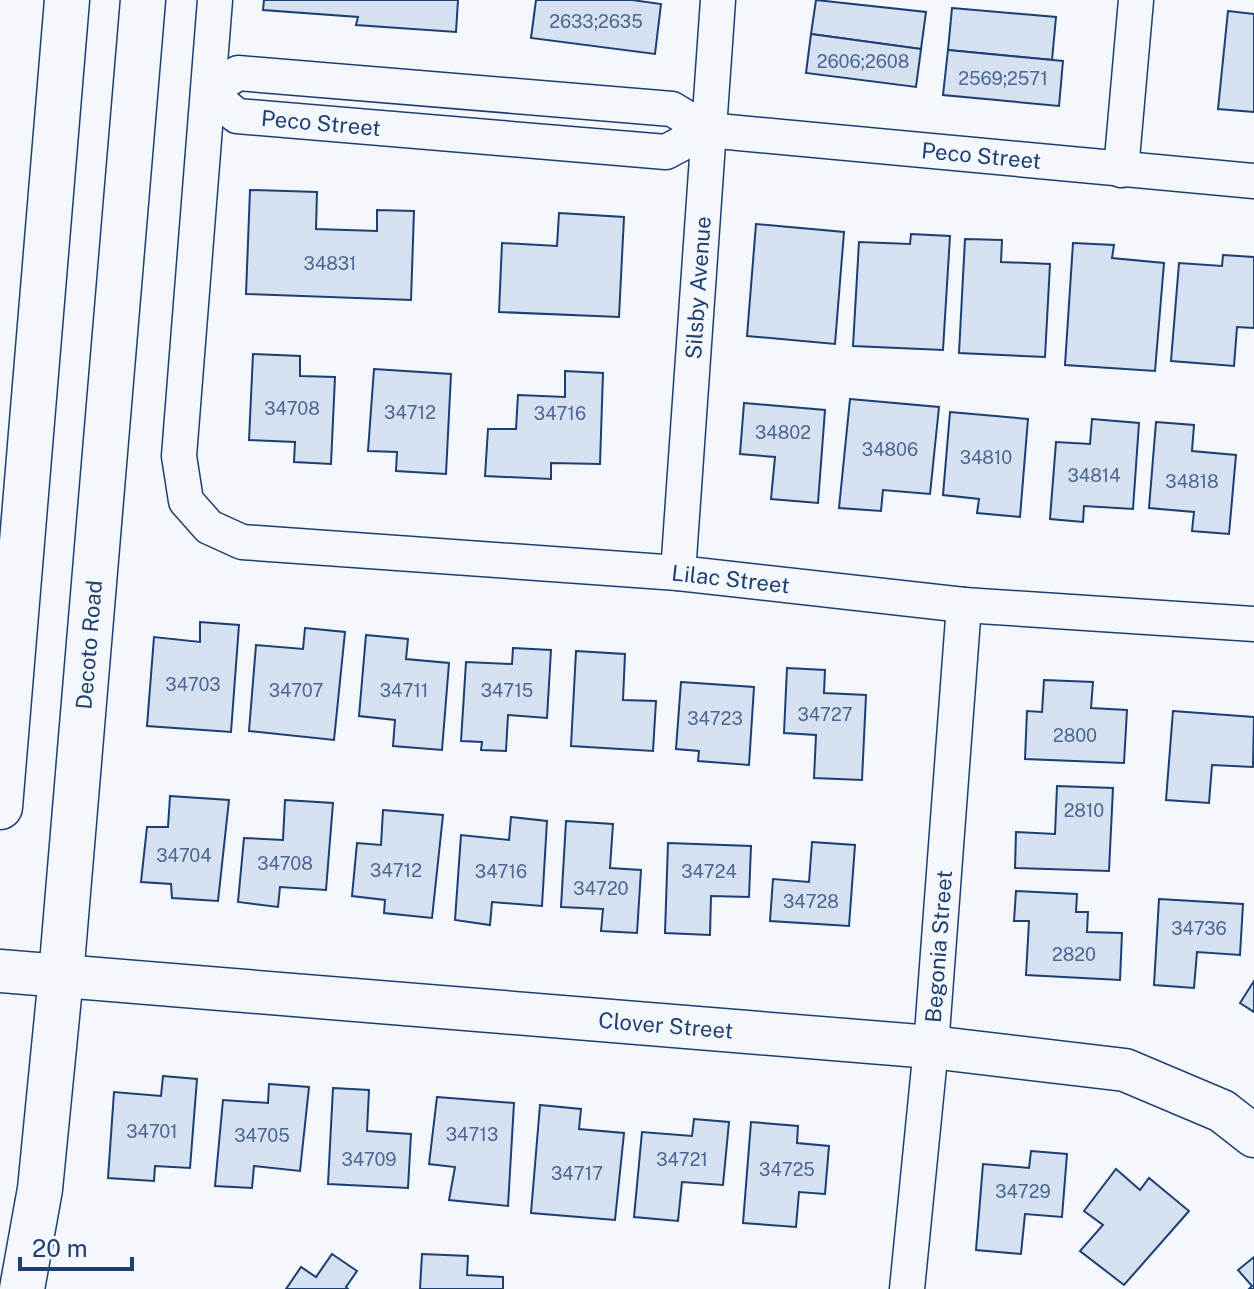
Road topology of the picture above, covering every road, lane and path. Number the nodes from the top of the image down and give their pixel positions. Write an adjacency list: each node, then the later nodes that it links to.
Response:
1 (67, 0): 13 (main road)
2 (143, 0): 15 (main road, Decoto Road)
3 (215, 0): 6 (street)
4 (718, 0): 7 (street, Silsby Avenue)
5 (1136, 0): 8 (street)
6 (208, 92): 7 (street, Peco Street); 10 (street, Lilac Street)
7 (707, 130): 8 (street, Peco Street); 10 (street, Silsby Avenue)
8 (1121, 170): 9 (street, Peco Street)
9 (1254, 181)
10 (678, 573): 11 (street, Lilac Street)
11 (964, 605): 12 (street, Lilac Street); 16 (street, Begonia Street)
12 (1254, 624)
13 (0, 807)
14 (0, 971): 15 (street, Clover Street)
15 (61, 976): 16 (street, Clover Street); 18 (main road, Decoto Road)
16 (931, 1047): 17 (street, Clover Street); 19 (street, Begonia Street)
17 (1254, 1136)
18 (22, 1289)
19 (907, 1289)

